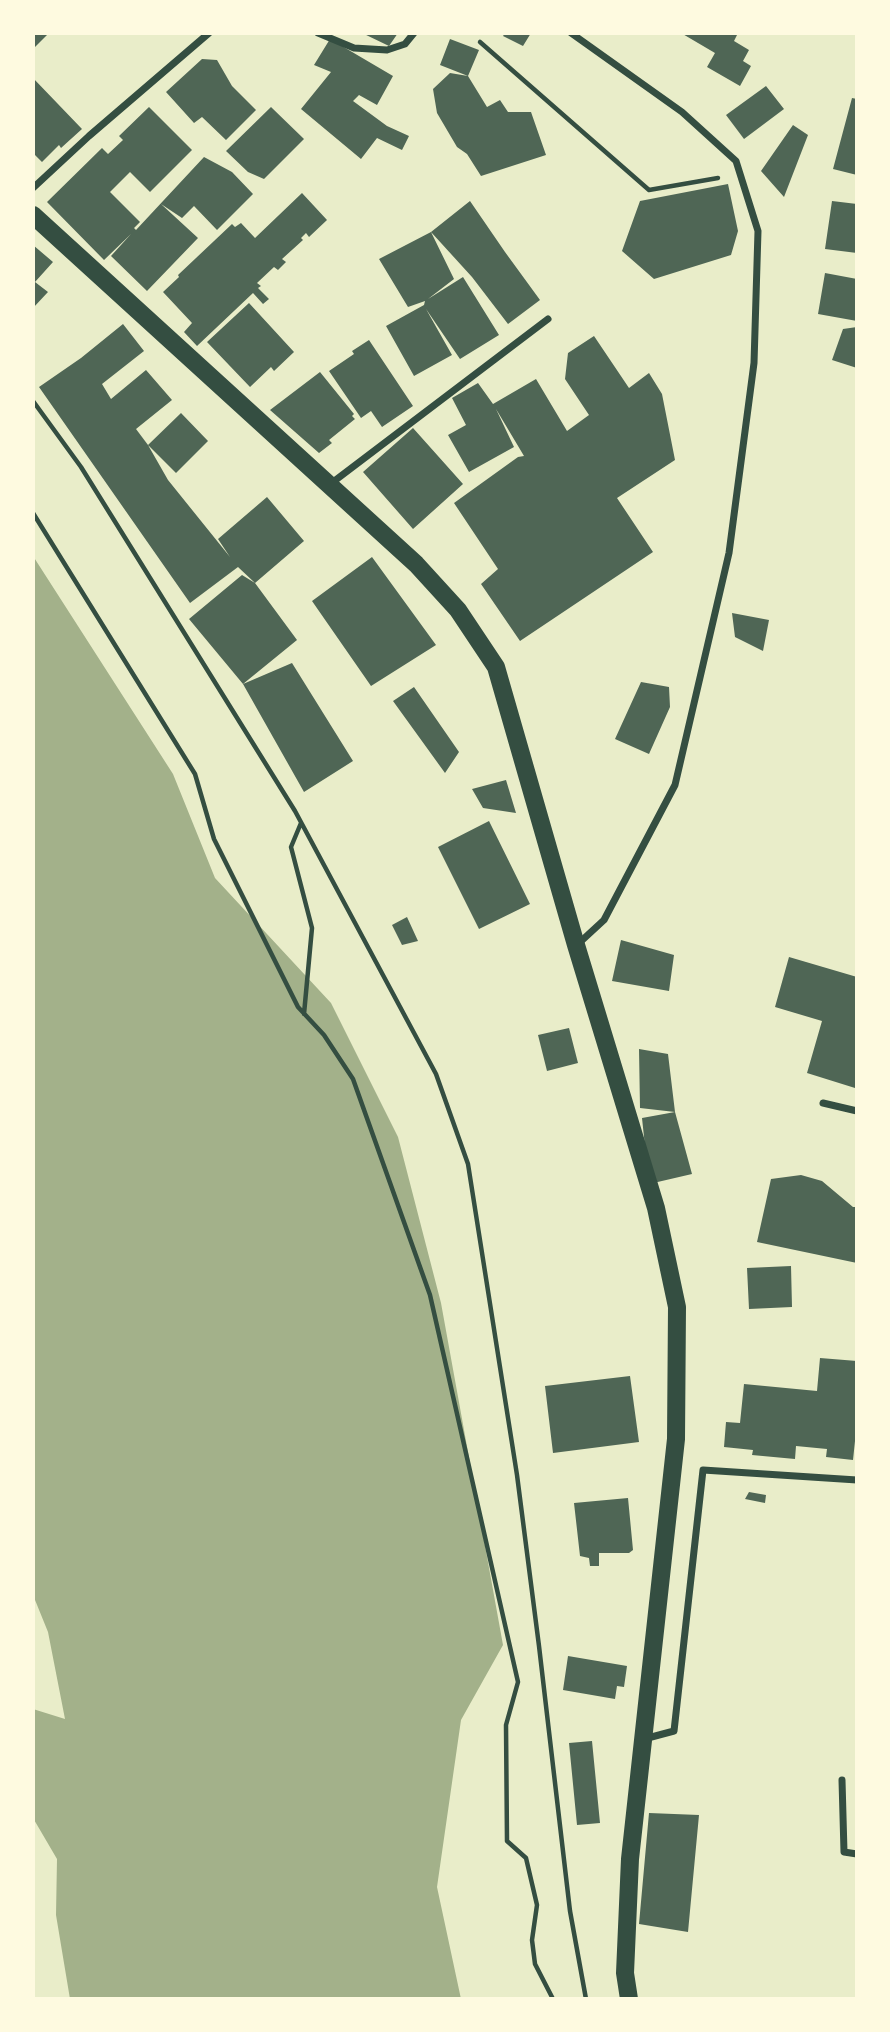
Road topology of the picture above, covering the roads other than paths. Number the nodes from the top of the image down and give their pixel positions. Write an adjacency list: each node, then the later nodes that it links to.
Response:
1 (209, 33): 5 (street)
2 (318, 33): 3 (street)
3 (414, 33)
4 (571, 33): 9 (street)
5 (33, 188)
6 (33, 215): 8 (main road)
7 (548, 319): 8 (street)
8 (329, 485): 9 (main road)
9 (576, 945): 13 (main road)
10 (823, 1103): 11 (street)
11 (857, 1111)
12 (857, 1480): 13 (street)
13 (643, 1739): 16 (main road)
14 (842, 1780): 15 (street)
15 (857, 1854)
16 (629, 1999)

